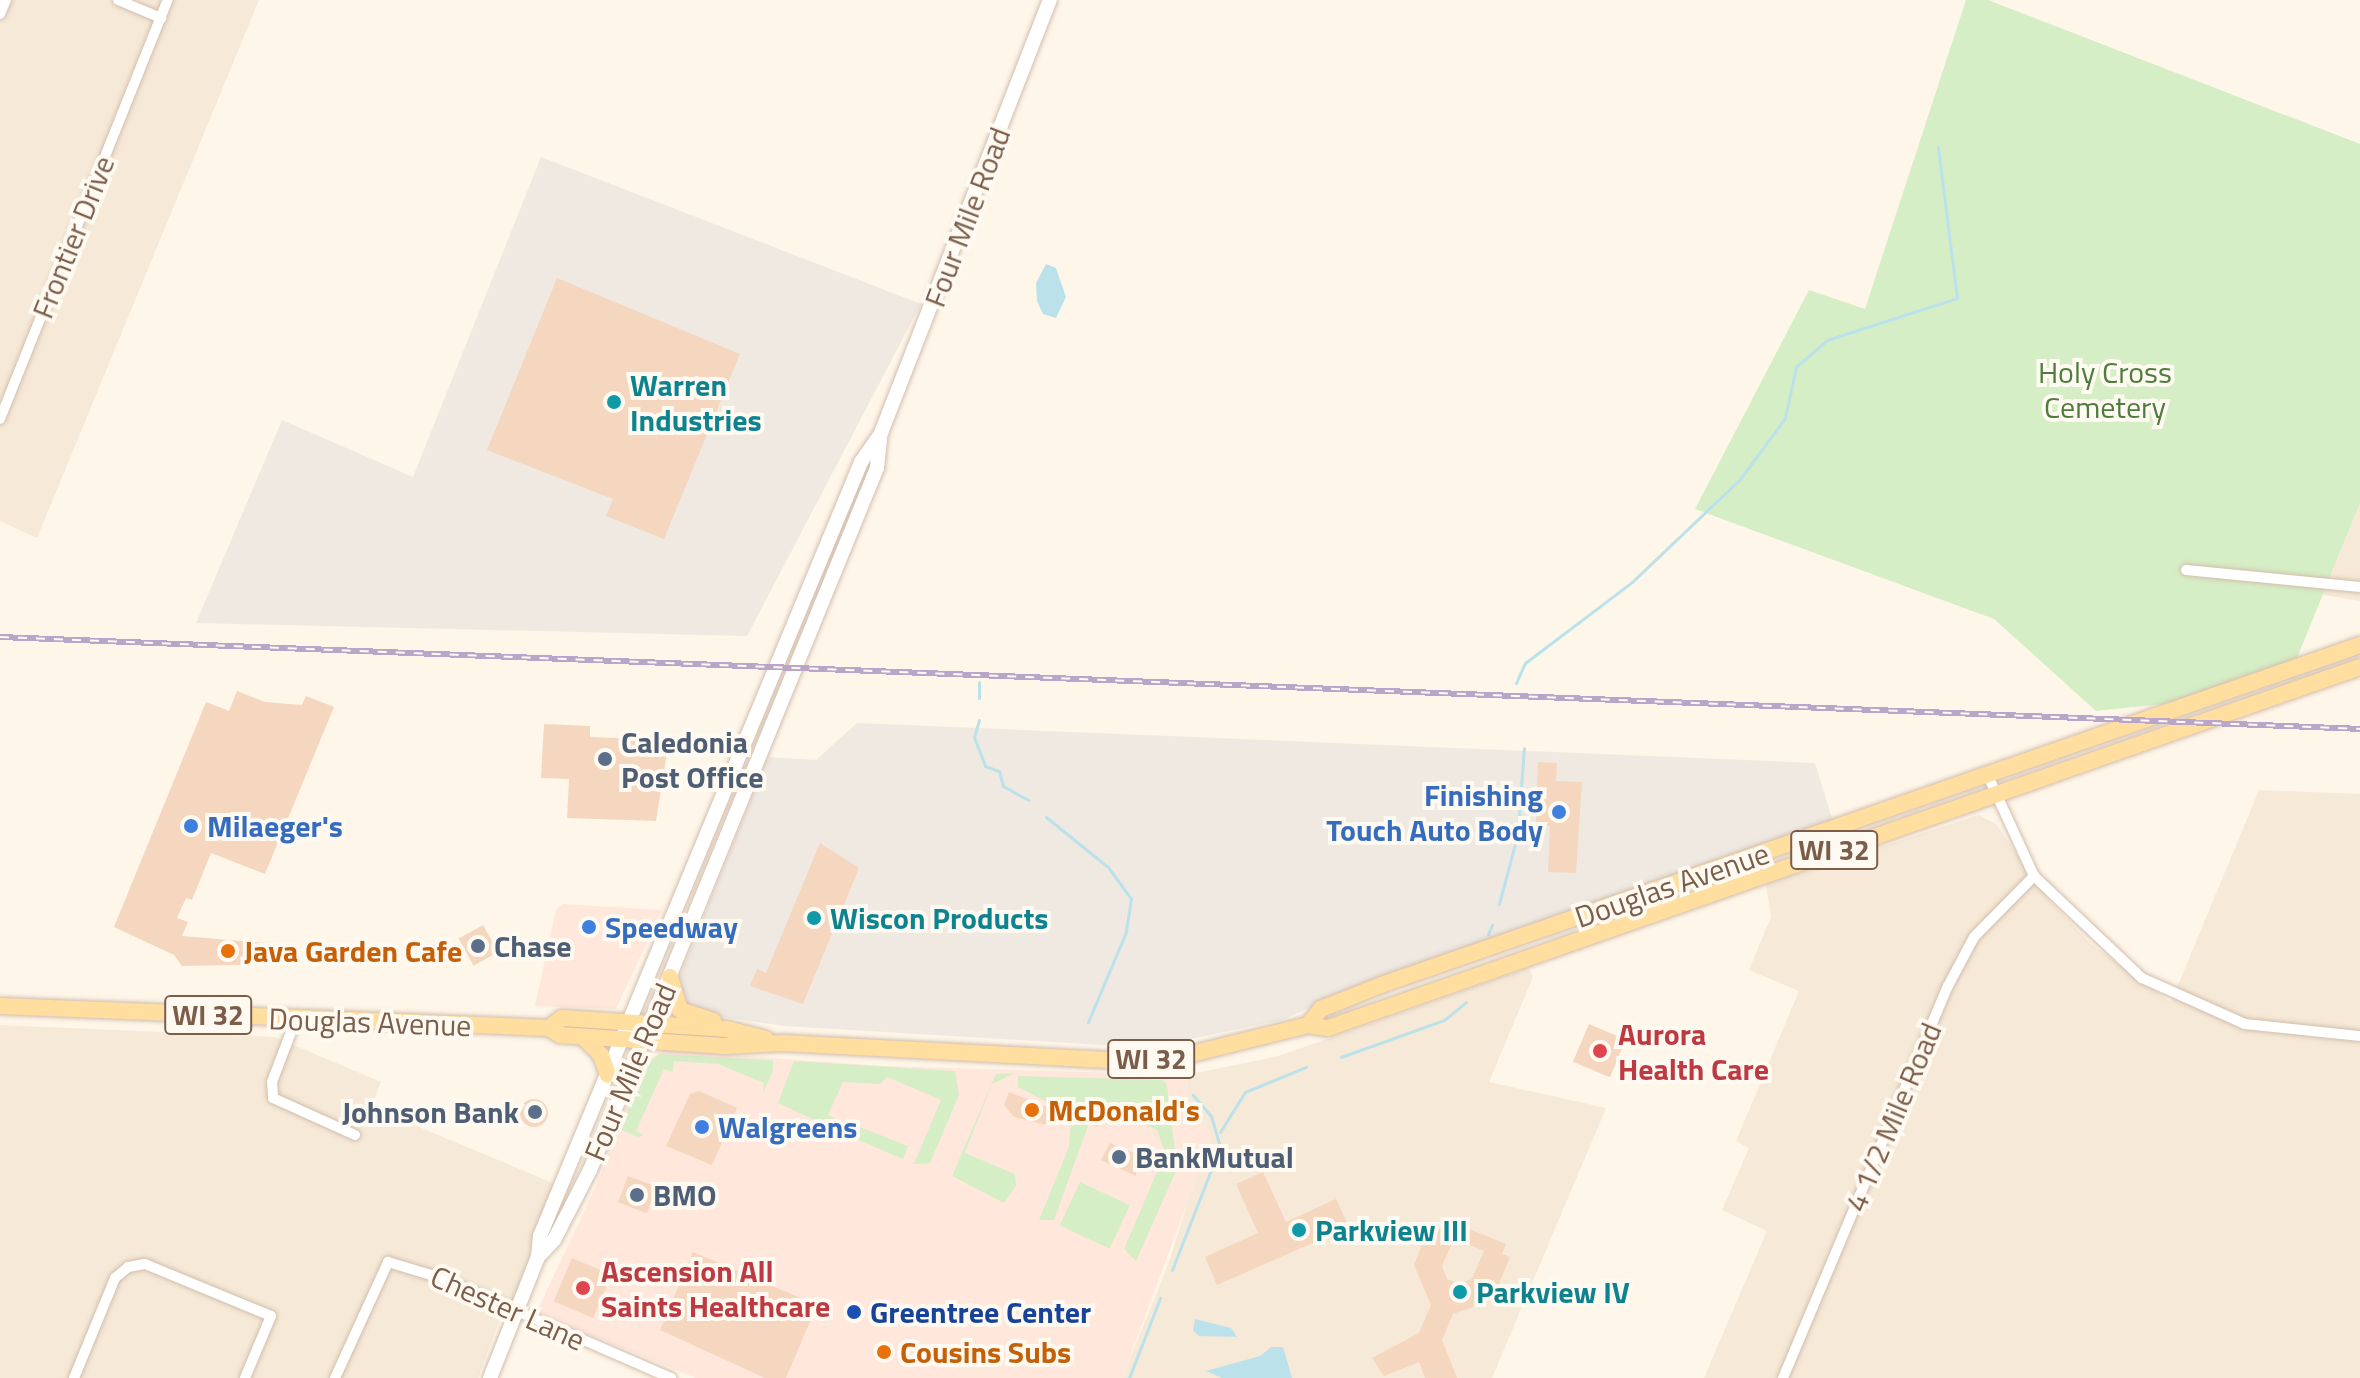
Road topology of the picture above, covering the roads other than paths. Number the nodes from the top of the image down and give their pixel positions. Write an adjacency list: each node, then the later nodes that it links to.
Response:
1 (6, 0): 5 (street)
2 (118, 0): 6 (street)
3 (168, 0): 6 (street)
4 (1050, 0): 8 (street, Four Mile Road)
5 (0, 14)
6 (161, 18): 7 (street, Frontier Drive)
7 (0, 419)
8 (881, 433): 16 (street, Four Mile Road); 19 (street, Four Mile Road)
9 (2186, 570): 10 (street)
10 (2360, 587)
11 (2360, 645): 13 (main road, Douglas Avenue / WI 32)
12 (2360, 667): 14 (main road, Douglas Avenue / WI 32)
13 (1988, 776): 14 (street); 20 (main road, Douglas Avenue / WI 32)
14 (1996, 794): 15 (street); 20 (main road, Douglas Avenue / WI 32)
15 (2034, 876): 24 (street); 37 (street, 4 1/2 Mile Road)
16 (670, 977): 22 (main road); 23 (street, Four Mile Road)
17 (0, 1006): 18 (main road, Douglas Avenue / WI 32)
18 (296, 1019): 21 (main road, Douglas Avenue / WI 32); 29 (street)
19 (630, 1023): 21 (main road, Douglas Avenue / WI 32); 23 (main road, Douglas Avenue / WI 32); 26 (street, Four Mile Road)
20 (1308, 1025): 27 (main road, Douglas Avenue / WI 32)
21 (549, 1028): 25 (main road, Douglas Avenue / WI 32)
22 (719, 1029): 23 (main road, Douglas Avenue / WI 32); 27 (main road, Douglas Avenue / WI 32)
23 (647, 1033): 26 (main road, Douglas Avenue / WI 32); 27 (main road, Douglas Avenue / WI 32); 30 (street, Four Mile Road)
24 (2360, 1036)
25 (583, 1037): 26 (main road, Douglas Avenue / WI 32); 28 (main road)
26 (623, 1040): 28 (street, Four Mile Road)
27 (783, 1043)
28 (608, 1075): 30 (street, Four Mile Road)
29 (355, 1135)
30 (538, 1257): 31 (street, Four Mile Road)
31 (516, 1312): 34 (street, Chester Lane); 35 (street, Four Mile Road); 36 (street, Chester Lane)
32 (74, 1378): 33 (street)
33 (245, 1378)
34 (335, 1378)
35 (490, 1378)
36 (671, 1378)
37 (1783, 1378)

